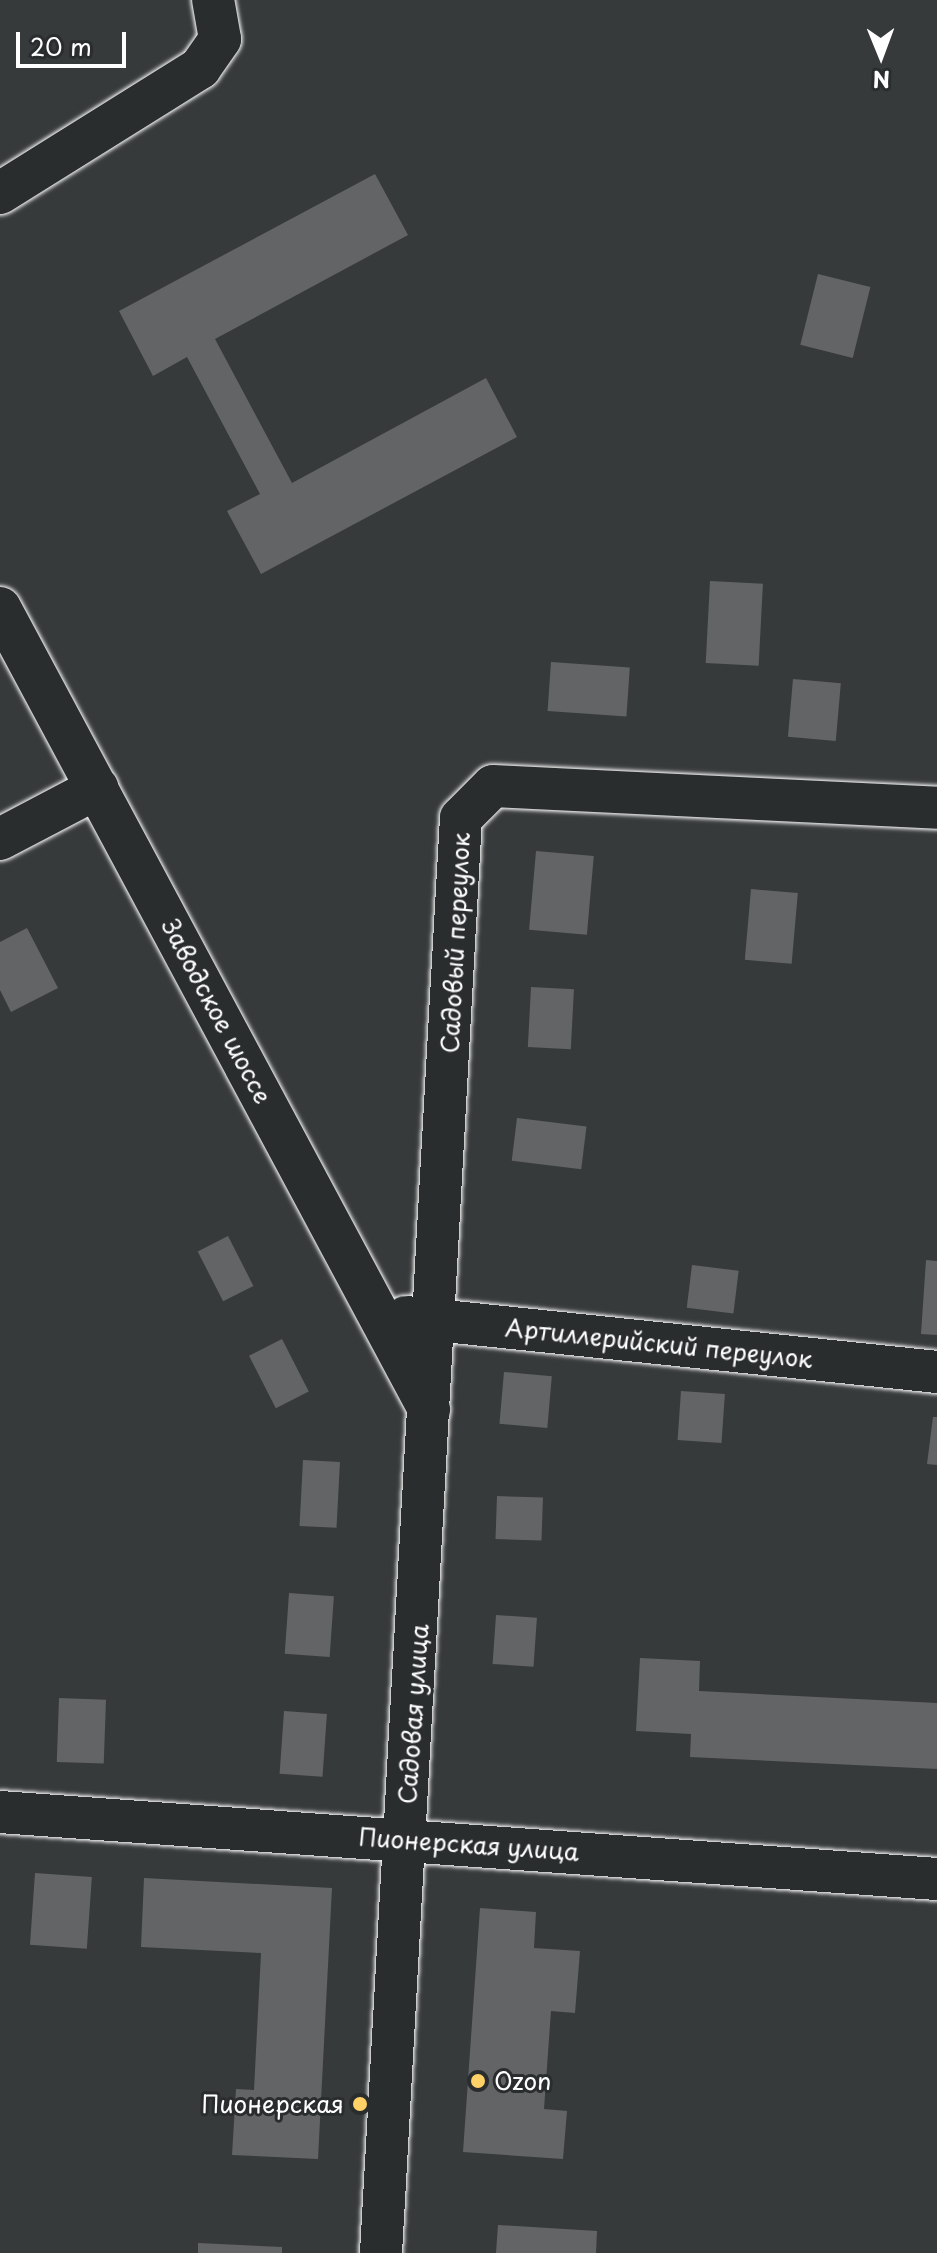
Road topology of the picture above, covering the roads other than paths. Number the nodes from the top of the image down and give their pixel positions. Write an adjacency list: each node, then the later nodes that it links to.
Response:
1 (213, 0): 2 (street)
2 (0, 193)
3 (0, 608): 4 (street, Заводское шоссе)
4 (97, 788): 6 (street); 7 (street, Заводское шоссе)
5 (937, 808): 8 (street, Садовый переулок)
6 (0, 839)
7 (381, 1315): 8 (street, Артиллерийский переулок); 10 (street, Заводское шоссе)
8 (435, 1320): 9 (street, Артиллерийский переулок); 10 (street, Садовый переулок)
9 (937, 1372)
10 (432, 1414): 12 (street, Садовая улица)
11 (0, 1812): 12 (street, Пионерская улица)
12 (404, 1839): 13 (street, Пионерская улица); 14 (street, Садовая улица)
13 (937, 1879)
14 (381, 2253)

